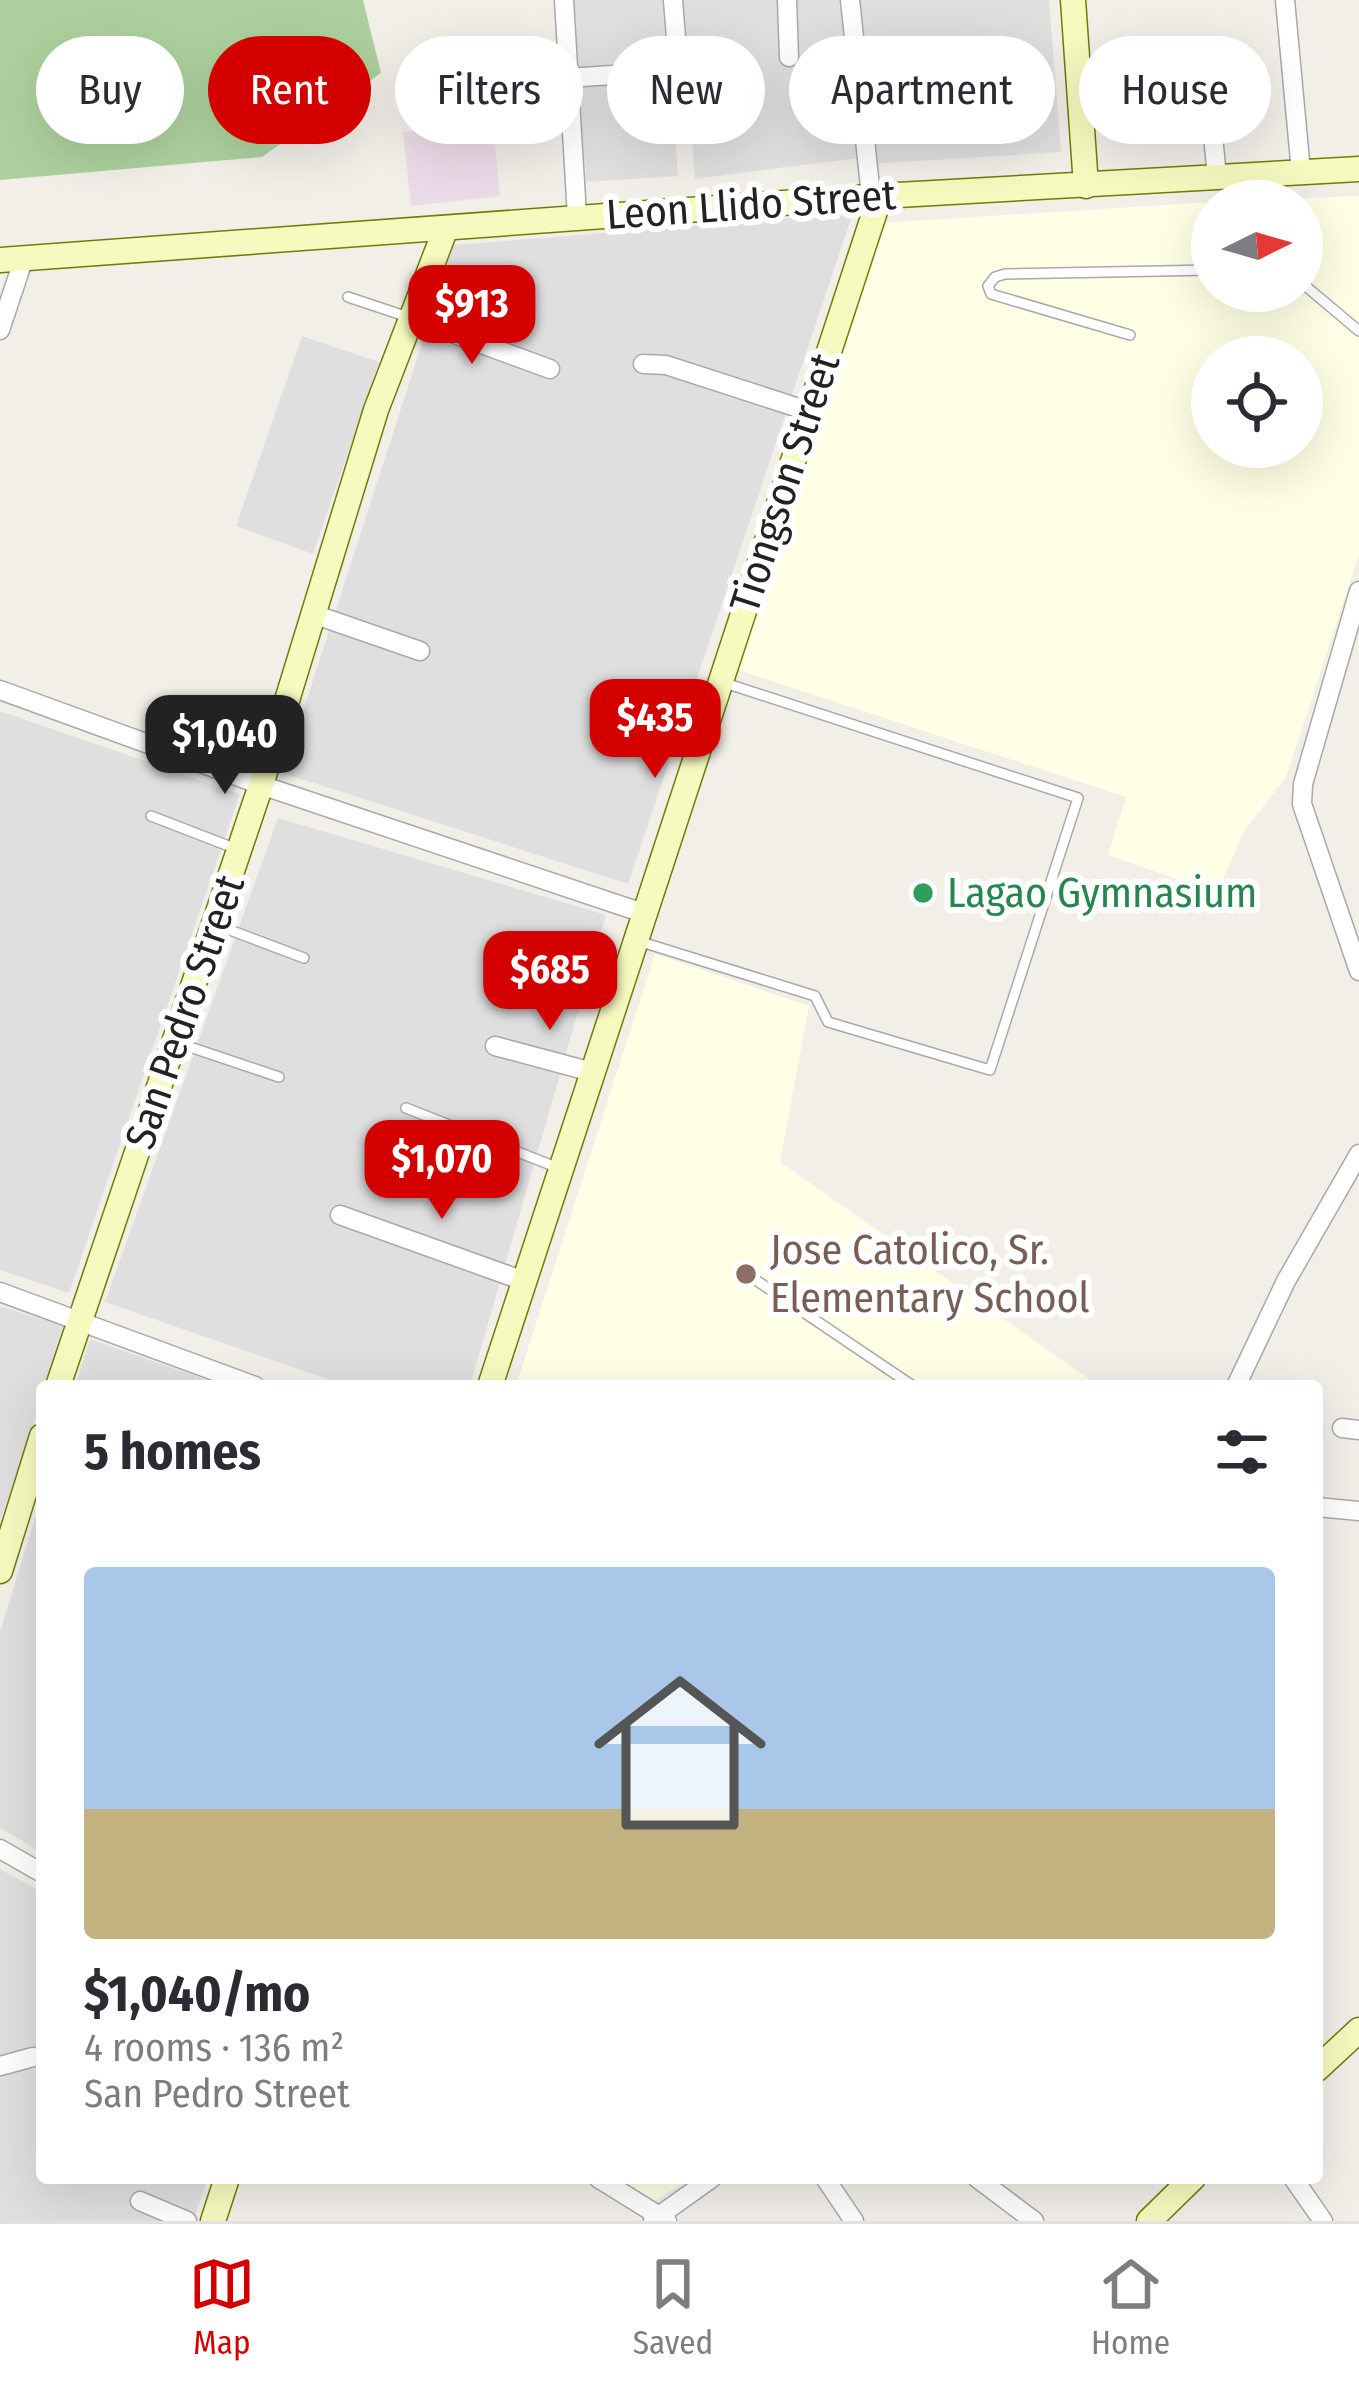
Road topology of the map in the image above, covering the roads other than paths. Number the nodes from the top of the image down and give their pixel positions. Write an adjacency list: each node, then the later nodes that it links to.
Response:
1 (564, 0): 7 (street)
2 (673, 0): 9 (street)
3 (787, 0): 8 (street)
4 (850, 0): 16 (street)
5 (1073, 0): 15 (street)
6 (1285, 0): 13 (street)
7 (565, 36)
8 (789, 57)
9 (583, 77)
10 (572, 144): 17 (street)
11 (1214, 144): 14 (street)
12 (1359, 169): 13 (street, Leon Llido Street)
13 (1300, 172): 14 (street, Leon Llido Street)
14 (1217, 177): 15 (street, Leon Llido Street)
15 (1086, 186): 16 (street, Leon Llido Street)
16 (876, 196): 17 (street, Leon Llido Street); 29 (street, Tiongson Street)
17 (578, 216): 18 (street, Leon Llido Street)
18 (446, 228): 19 (street, Leon Llido Street); 23 (street, San Pedro Street)
19 (12, 260): 24 (street)
20 (1191, 270): 26 (lane)
21 (348, 297): 23 (lane)
22 (1323, 301): 25 (lane)
23 (411, 318): 28 (street); 31 (street, San Pedro Street)
24 (0, 330)
25 (1359, 331)
26 (1130, 334)
27 (643, 364): 29 (street)
28 (550, 369)
29 (808, 411): 35 (street, Tiongson Street)
30 (1359, 591): 33 (street)
31 (314, 614): 32 (street); 37 (street, San Pedro Street)
32 (420, 651)
33 (1336, 660): 34 (street); 44 (street)
34 (1359, 663)
35 (719, 681): 40 (street, Tiongson Street); 42 (lane)
36 (0, 690): 37 (street)
37 (261, 785): 39 (street, San Pedro Street); 40 (street)
38 (151, 816): 39 (lane)
39 (239, 850): 41 (street, San Pedro Street)
40 (644, 913): 42 (street, Tiongson Street)
41 (214, 925): 43 (lane); 45 (street, San Pedro Street)
42 (635, 940): 47 (street, Tiongson Street)
43 (304, 958)
44 (1359, 971)
45 (175, 1042): 48 (lane); 56 (street, San Pedro Street)
46 (495, 1046): 47 (street)
47 (592, 1072): 51 (street, Tiongson Street)
48 (279, 1077)
49 (406, 1108): 51 (lane)
50 (1359, 1154): 61 (street)
51 (560, 1169): 54 (street, Tiongson Street)
52 (340, 1215): 54 (street)
53 (742, 1270): 60 (lane)
54 (524, 1281): 59 (street, Tiongson Street)
55 (0, 1292): 56 (street)
56 (80, 1319): 57 (street, San Pedro Street); 58 (street)
57 (60, 1380)
58 (238, 1380)
59 (492, 1380)
60 (904, 1380)
61 (1239, 1380)
62 (36, 1455): 65 (street)
63 (1323, 1508): 64 (street)
64 (1359, 1511)
65 (0, 1571)
66 (0, 1849): 67 (street)
67 (36, 1870)
68 (1358, 2034): 70 (street)
69 (33, 2057): 71 (street)
70 (1323, 2064)
71 (0, 2066)
72 (225, 2184): 82 (street)
73 (607, 2184): 80 (street)
74 (704, 2184): 80 (street)
75 (829, 2184): 83 (street)
76 (985, 2184): 84 (street)
77 (1187, 2184): 85 (street)
78 (1297, 2184): 86 (street)
79 (140, 2201): 81 (street)
80 (659, 2219)
81 (187, 2221)
82 (213, 2221)
83 (854, 2221)
84 (1034, 2221)
85 (1149, 2221)
86 (1323, 2221)

